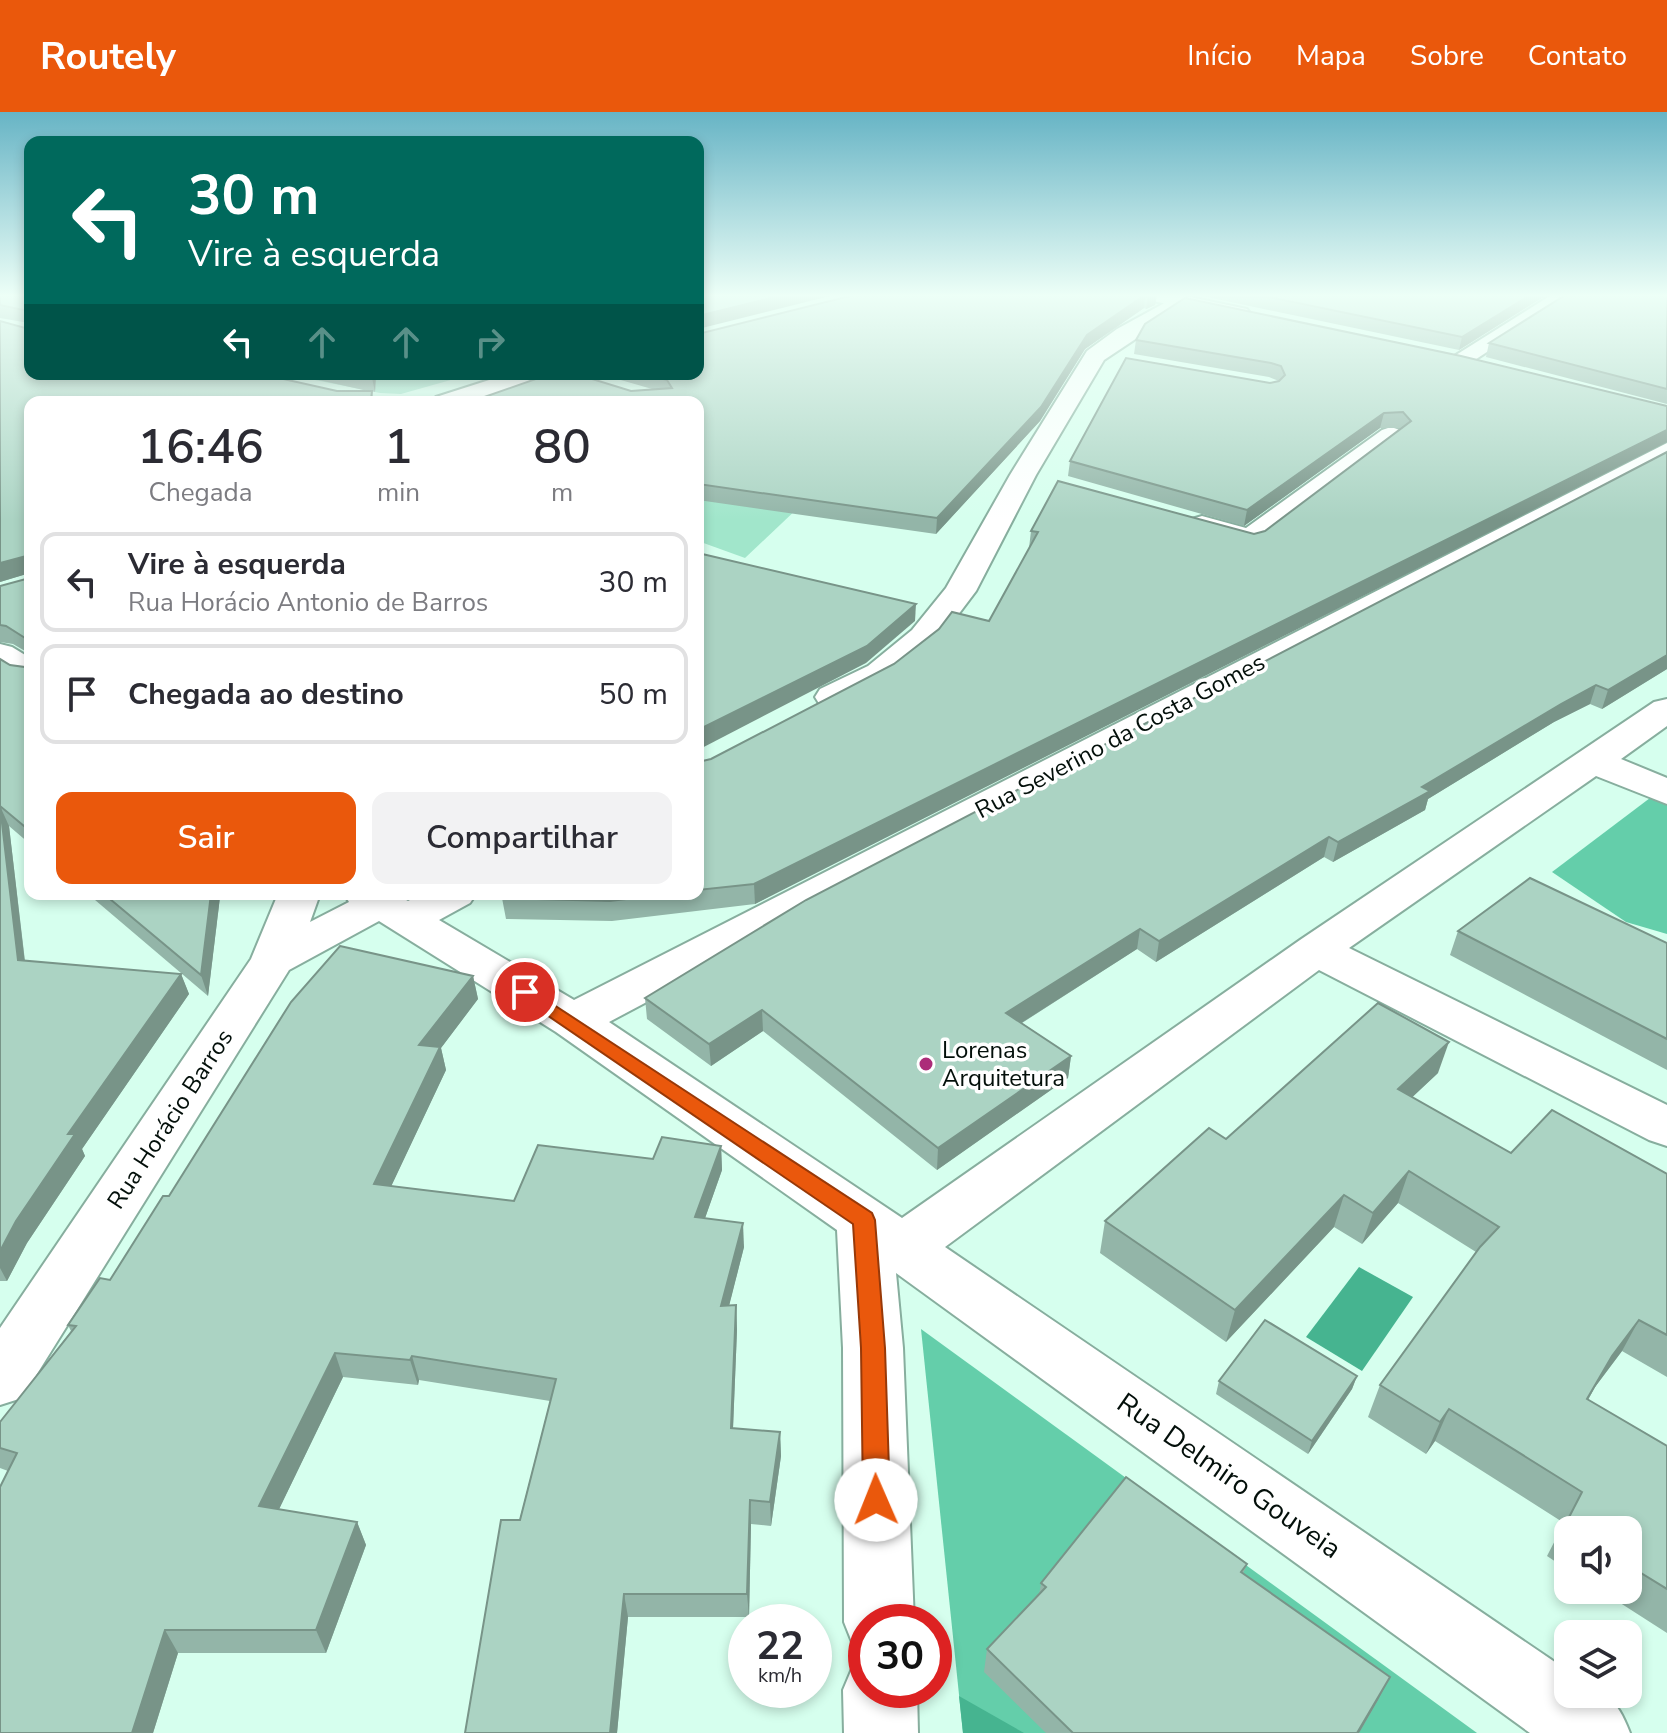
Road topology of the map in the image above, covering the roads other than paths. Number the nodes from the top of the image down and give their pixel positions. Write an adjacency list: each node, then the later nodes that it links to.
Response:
1 (1087, 370): 6 (street)
2 (511, 380): 3 (street)
3 (463, 396)
4 (1391, 435): 8 (street)
5 (1667, 451): 20 (street, Rua Severino da Costa Gomes)
6 (1023, 475): 7 (street); 11 (street)
7 (1053, 484)
8 (1175, 518)
9 (0, 654): 10 (street)
10 (24, 669)
11 (810, 710)
12 (1667, 710): 13 (street)
13 (1593, 761): 14 (street); 18 (street)
14 (1667, 792)
15 (297, 900): 19 (street)
16 (416, 900): 17 (street, Rua Horácio Barros)
17 (384, 905): 19 (street, Rua Horácio Barros); 20 (street, Rua Delmiro Gouveia)
18 (1316, 950): 21 (street); 22 (street)
19 (273, 960): 23 (street, Rua Horácio Barros)
20 (573, 1021): 22 (street, Rua Delmiro Gouveia)
21 (1667, 1127)
22 (883, 1233): 24 (street); 27 (street, Rua Delmiro Gouveia)
23 (0, 1379)
24 (879, 1604)
25 (880, 1708): 26 (street)
26 (881, 1733)
27 (1593, 1733)

